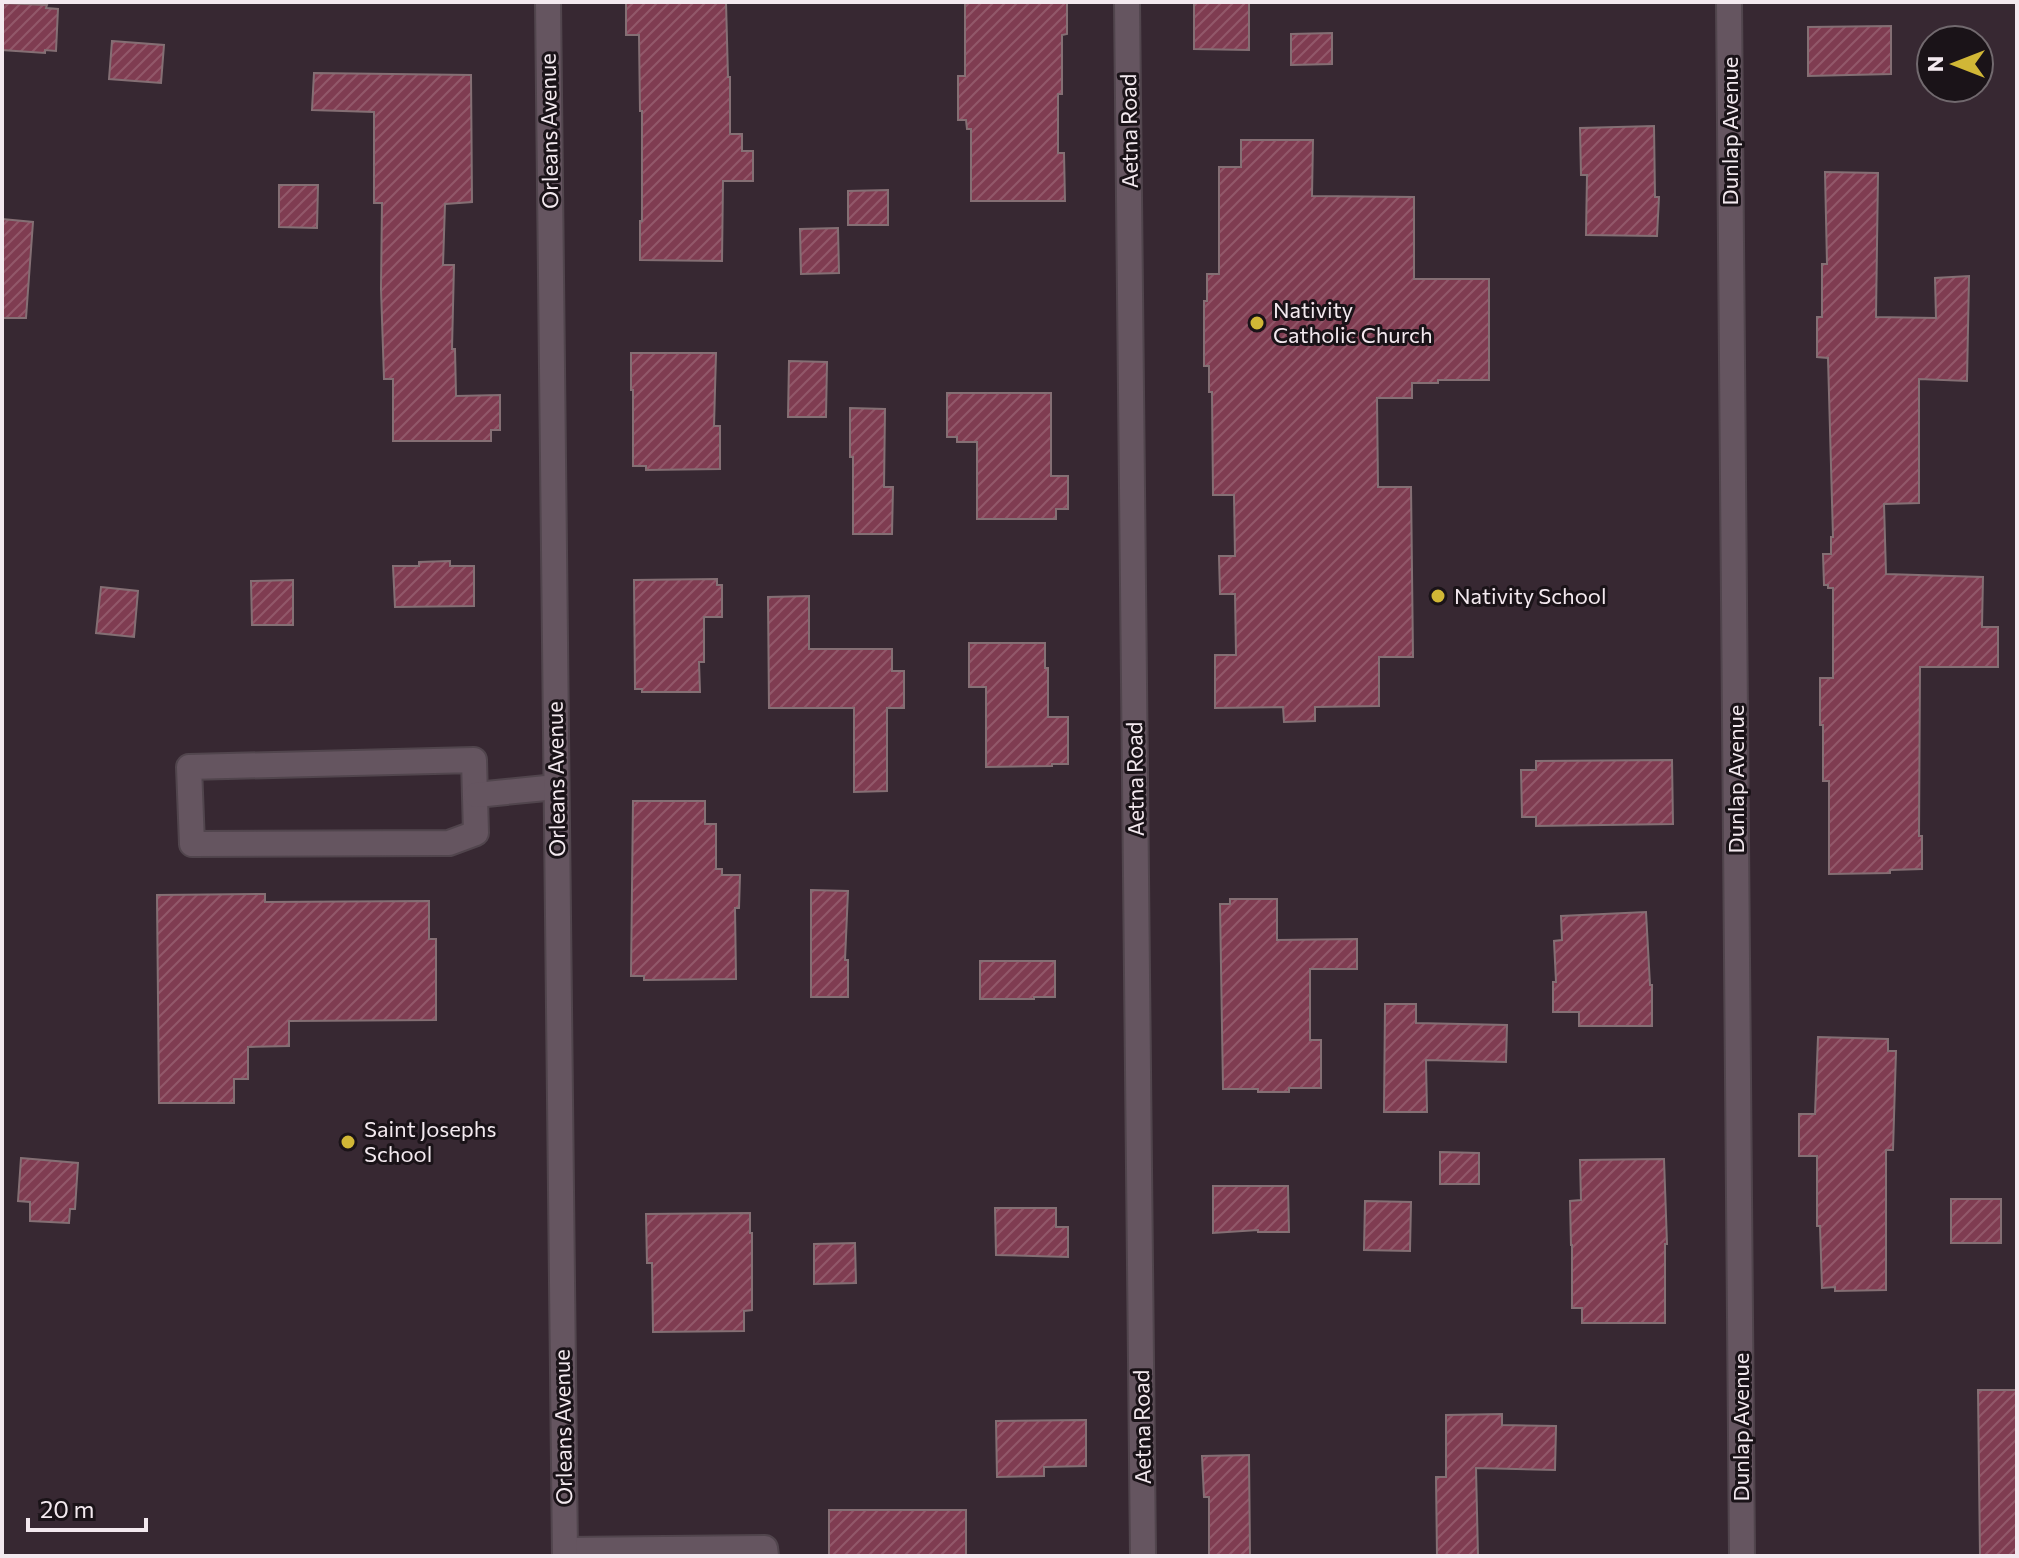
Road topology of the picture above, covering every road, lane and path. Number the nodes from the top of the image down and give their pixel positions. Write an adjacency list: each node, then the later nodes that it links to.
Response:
1 (548, 2): 4 (street, Orleans Avenue)
2 (1127, 2): 9 (street, Aetna Road)
3 (1729, 2): 10 (street, Dunlap Avenue)
4 (556, 787): 5 (street); 7 (street, Orleans Avenue)
5 (476, 795): 5 (street)
6 (658, 1552): 7 (street); 8 (street)
7 (565, 1553)
8 (766, 1556)
9 (1143, 1556)
10 (1742, 1556)

